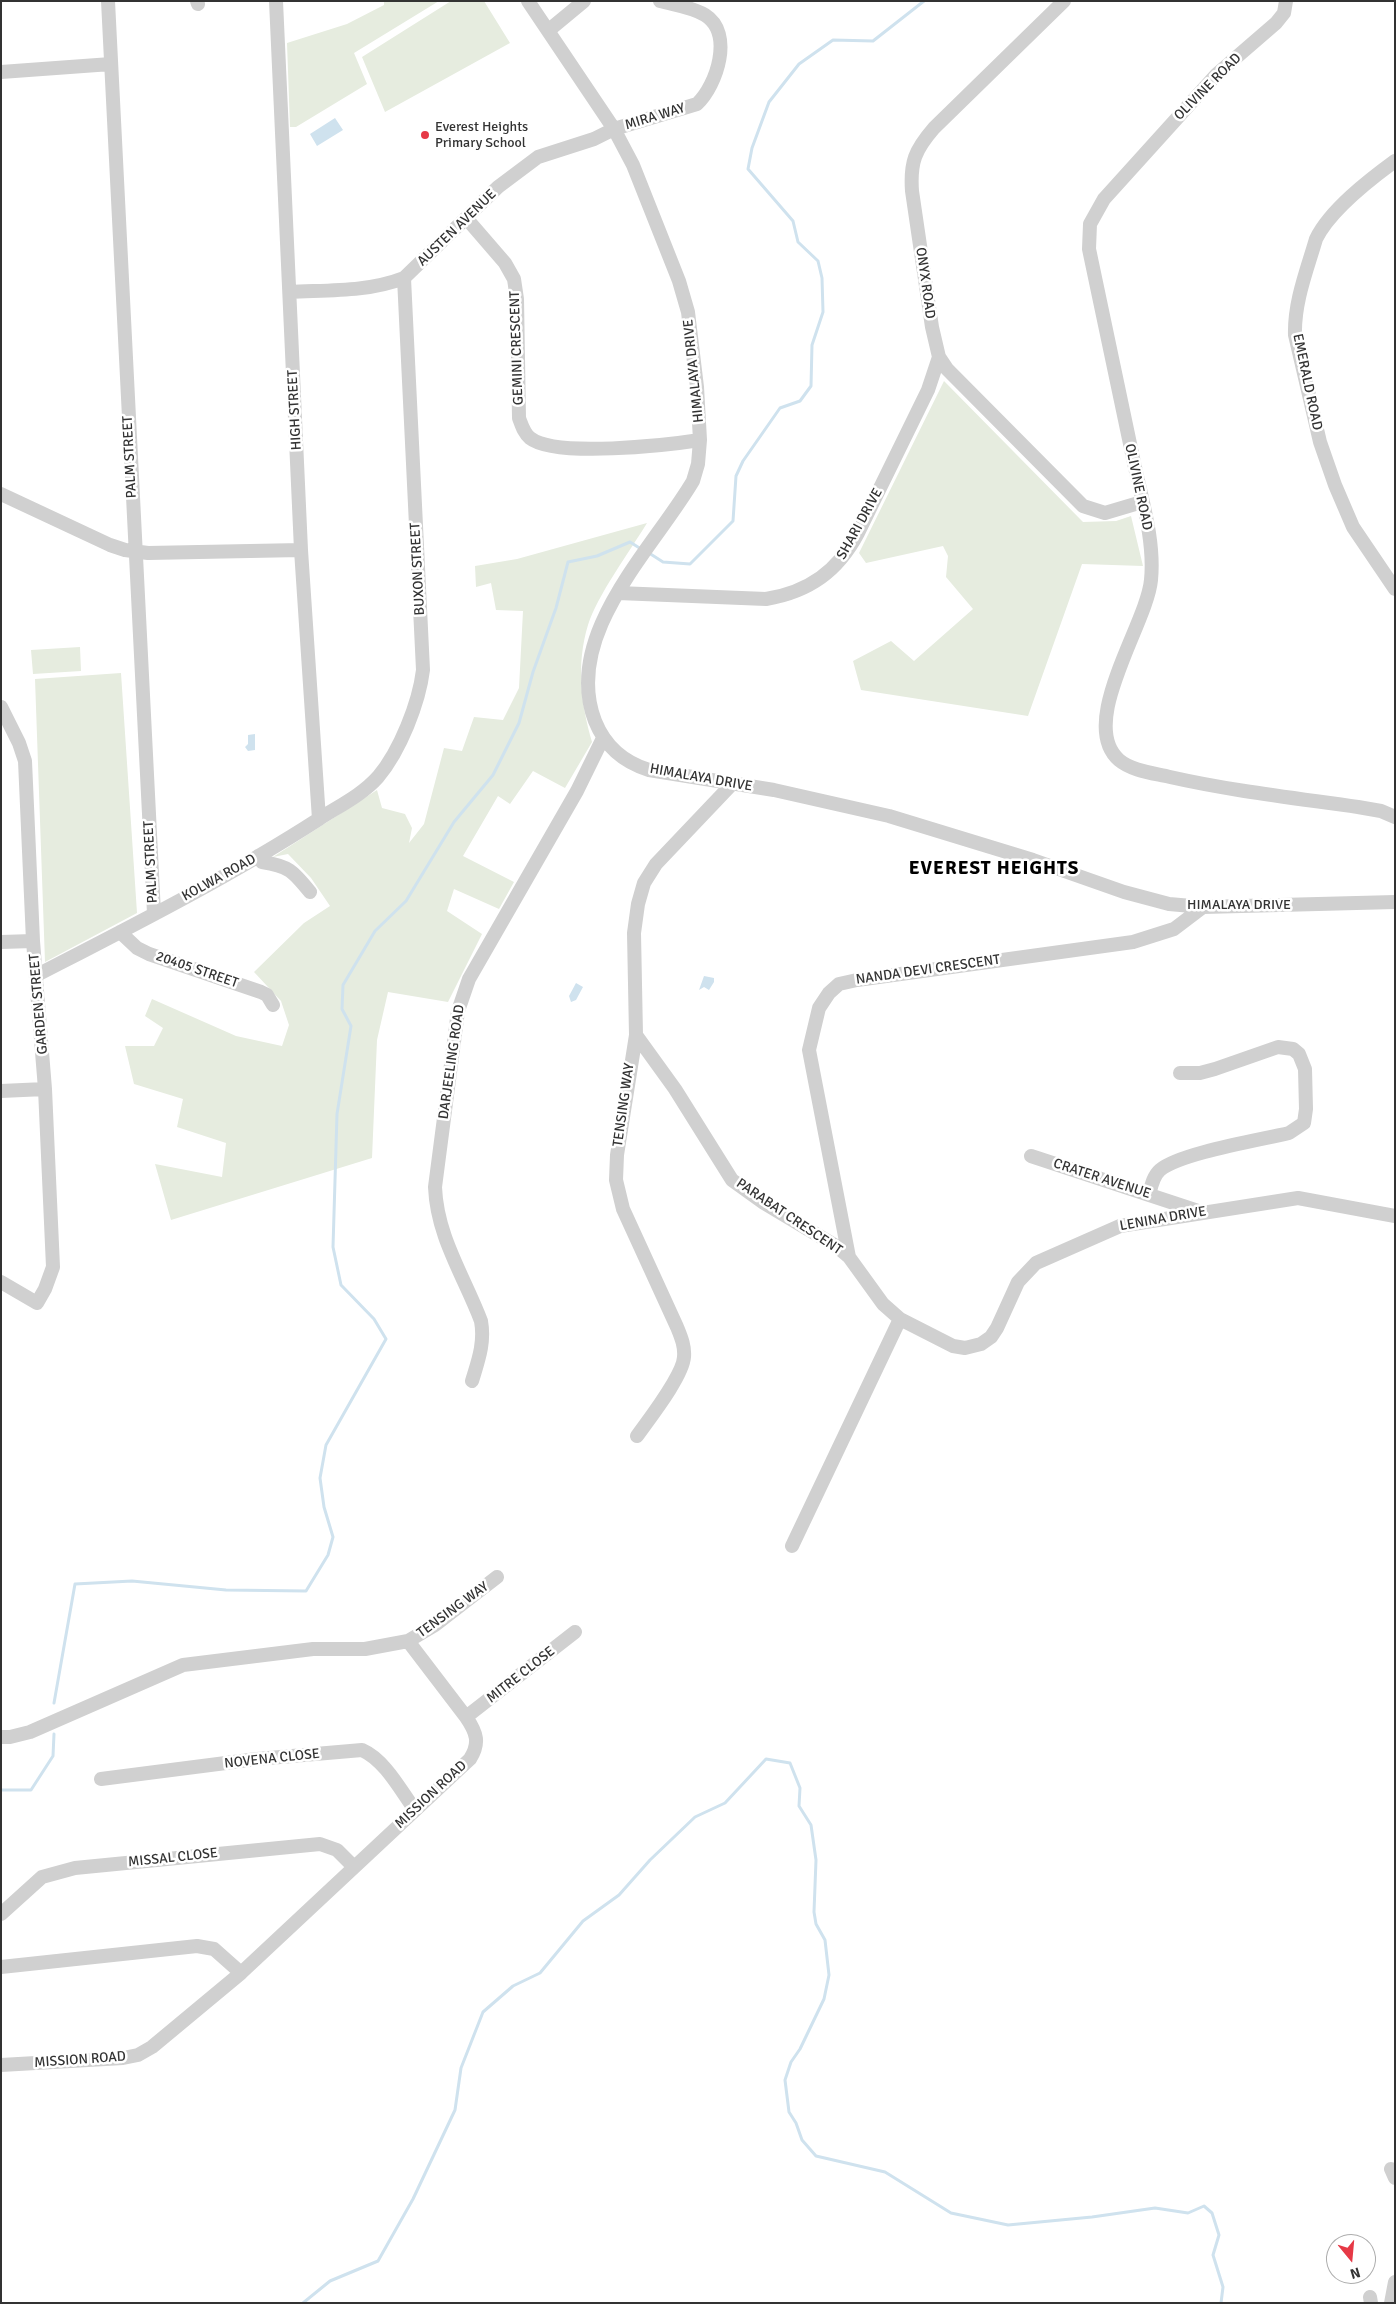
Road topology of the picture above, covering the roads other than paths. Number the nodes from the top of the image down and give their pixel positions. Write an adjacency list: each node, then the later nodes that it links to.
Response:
1 (108, 1): 9 (street, PALM STREET)
2 (276, 1): 15 (street, HIGH STREET)
3 (528, 1): 8 (street, HIMALAYA DRIVE)
4 (584, 1): 8 (street)
5 (660, 1): 11 (street, MIRA WAY)
6 (1064, 1): 16 (street, ONYX ROAD)
7 (1286, 1): 19 (street, OLIVINE ROAD)
8 (549, 30): 11 (street, HIMALAYA DRIVE)
9 (111, 64): 10 (street); 21 (street, PALM STREET)
10 (1, 72)
11 (614, 129): 13 (street, AUSTEN AVENUE); 17 (street, HIMALAYA DRIVE)
12 (1395, 161): 22 (street, EMERALD ROAD)
13 (467, 219): 14 (street, AUSTEN AVENUE); 17 (street, GEMINI CRESCENT)
14 (404, 278): 15 (street, AUSTEN AVENUE); 28 (street, BUXON STREET)
15 (290, 292): 20 (street, HIGH STREET)
16 (939, 357): 19 (street, ONYX ROAD); 23 (street, SHARI DRIVE)
17 (700, 440): 23 (street, HIMALAYA DRIVE)
18 (1, 494): 21 (street)
19 (1142, 502): 27 (street, OLIVINE ROAD)
20 (301, 550): 21 (street); 28 (street, HIGH STREET)
21 (135, 552): 33 (street, PALM STREET)
22 (1395, 589)
23 (618, 592): 25 (street, HIMALAYA DRIVE)
24 (1, 708): 35 (street, GARDEN STREET)
25 (603, 738): 26 (street, HIMALAYA DRIVE); 51 (street, DARJEELING ROAD)
26 (733, 783): 32 (street, HIMALAYA DRIVE); 39 (street, TENSING WAY)
27 (1395, 817)
28 (319, 819): 29 (street, KOLWA ROAD)
29 (258, 856): 30 (street); 33 (street, KOLWA ROAD)
30 (310, 892)
31 (1395, 902): 32 (street, HIMALAYA DRIVE)
32 (1203, 907): 47 (street, NANDA DEVI CRESCENT)
33 (154, 913): 34 (street, KOLWA ROAD)
34 (120, 932): 37 (street, KOLWA ROAD); 38 (street, 20405 STREET)
35 (33, 941): 36 (street); 37 (street, GARDEN STREET)
36 (1, 942)
37 (37, 976): 41 (street, GARDEN STREET)
38 (273, 1006)
39 (636, 1034): 47 (street, PARABAT CRESCENT); 52 (street, TENSING WAY)
40 (1180, 1073): 44 (street)
41 (45, 1089): 42 (street); 48 (street, GARDEN STREET)
42 (1, 1091)
43 (1030, 1156): 44 (street, CRATER AVENUE)
44 (1148, 1195): 45 (street, CRATER AVENUE)
45 (1201, 1212): 46 (street, LENINA DRIVE); 50 (street, LENINA DRIVE)
46 (1395, 1216)
47 (849, 1257): 49 (street, PARABAT CRESCENT)
48 (1, 1282)
49 (900, 1319): 50 (street, PARABAT CRESCENT); 53 (street)
50 (981, 1344)
51 (472, 1381)
52 (637, 1436)
53 (792, 1546)
54 (497, 1577): 56 (street, TENSING WAY)
55 (575, 1632): 57 (street, MITRE CLOSE)
56 (408, 1641): 57 (street, MISSION ROAD); 58 (street)
57 (466, 1717): 60 (street, MISSION ROAD)
58 (1, 1737)
59 (101, 1779): 60 (street, NOVENA CLOSE)
60 (415, 1810): 61 (street, MISSION ROAD)
61 (353, 1866): 62 (street, MISSAL CLOSE); 64 (street, MISSION ROAD)
62 (1, 1914)
63 (1, 1967): 64 (street)
64 (241, 1973): 65 (street, MISSION ROAD)
65 (1, 2065)
66 (1395, 2282): 67 (street)
67 (1391, 2303)

